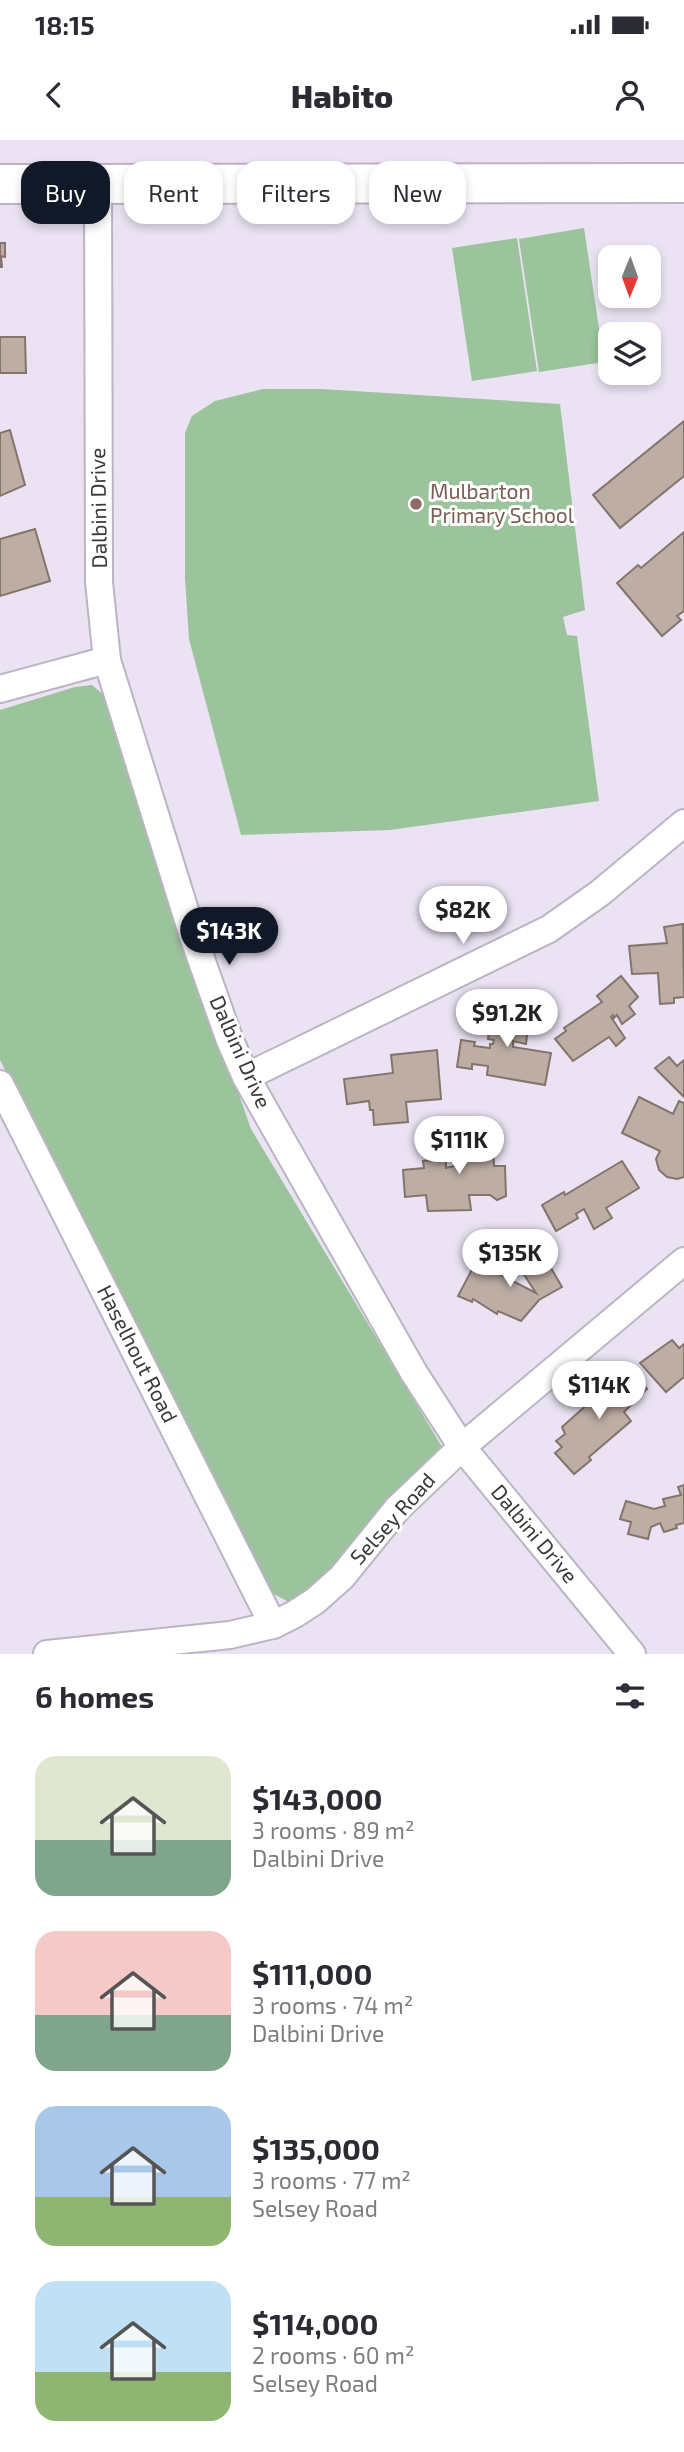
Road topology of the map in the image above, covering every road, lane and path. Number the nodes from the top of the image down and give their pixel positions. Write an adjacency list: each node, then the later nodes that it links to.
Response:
1 (684, 183): 4 (street)
2 (0, 184): 3 (street)
3 (21, 184)
4 (110, 184)
5 (98, 224): 6 (street, Dalbini Drive)
6 (107, 660): 7 (street); 9 (street, Dalbini Drive)
7 (0, 689)
8 (684, 823): 9 (street)
9 (246, 1077): 12 (street, Dalbini Drive)
10 (0, 1084): 13 (street, Haselhout Road)
11 (684, 1261): 12 (street, Selsey Road)
12 (462, 1447): 13 (street, Selsey Road); 15 (street, Dalbini Drive)
13 (273, 1625): 14 (street, Selsey Road)
14 (47, 1654)
15 (632, 1654)

